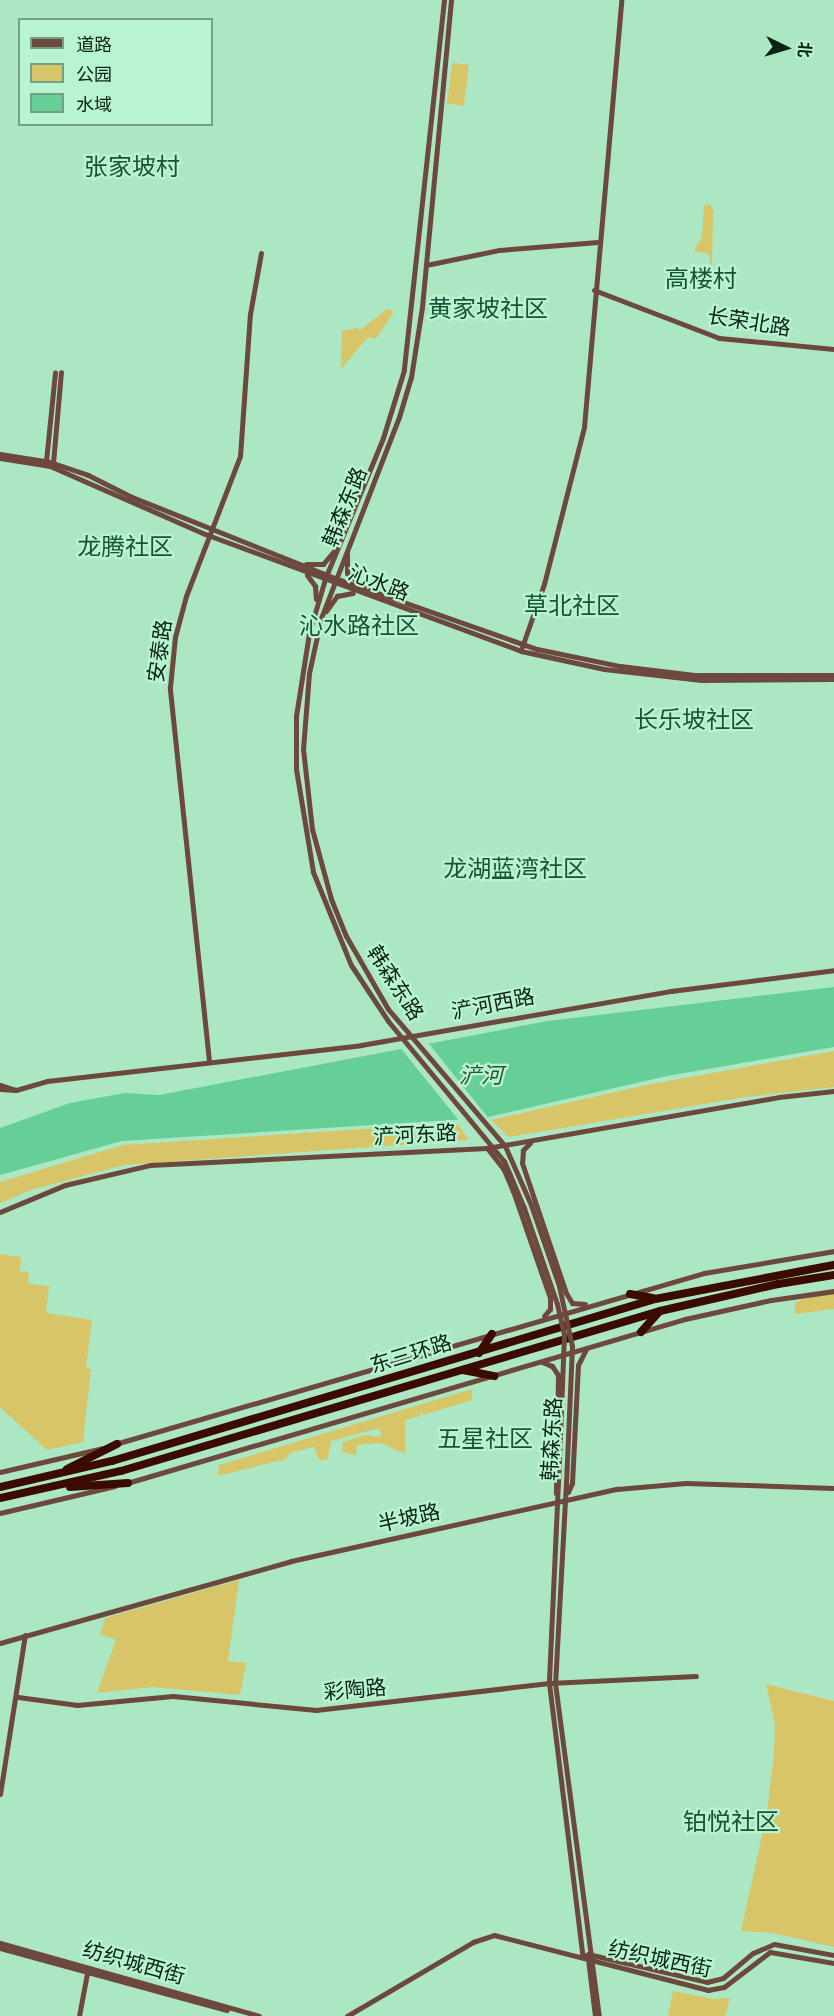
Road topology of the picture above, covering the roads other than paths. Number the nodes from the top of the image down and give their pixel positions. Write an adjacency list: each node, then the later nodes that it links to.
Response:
1 (444, 0): 13 (main road, 韩森东路)
2 (451, 0): 6 (main road, 韩森东路)
3 (621, 0): 4 (main road)
4 (598, 242): 6 (main road); 7 (main road)
5 (261, 255): 12 (main road, 安泰路)
6 (426, 265): 14 (main road, 韩森东路)
7 (594, 290): 8 (main road, 长荣北路); 23 (main road)
8 (834, 349)
9 (58, 372): 11 (main road)
10 (0, 456): 11 (main road, 沁水路); 12 (main road, 沁水路)
11 (50, 462): 12 (main road, 沁水路)
12 (211, 532): 15 (main road, 沁水路); 16 (main road, 沁水路); 28 (main road, 安泰路)
13 (341, 538): 15 (main road); 17 (main road, 韩森东路)
14 (349, 545): 18 (main road, 韩森东路); 19 (main road)
15 (298, 562): 17 (main road, 沁水路)
16 (292, 567): 17 (main road, 沁水路); 21 (main road)
17 (326, 577): 18 (main road, 沁水路); 21 (main road, 韩森东路)
18 (334, 580): 19 (main road, 沁水路); 20 (main road, 沁水路); 22 (main road, 韩森东路)
19 (376, 593): 23 (main road, 沁水路)
20 (369, 597): 22 (main road); 23 (main road, 沁水路)
21 (314, 617): 27 (main road, 韩森东路)
22 (320, 623): 26 (main road, 韩森东路)
23 (522, 648): 24 (main road, 沁水路)
24 (834, 677)
25 (834, 970): 26 (main road, 浐河西路)
26 (410, 1037): 27 (main road, 浐河西路); 32 (main road, 韩森东路)
27 (402, 1038): 28 (main road, 浐河西路); 33 (main road, 韩森东路)
28 (209, 1061): 29 (main road, 浐河西路)
29 (0, 1087)
30 (834, 1091): 31 (main road, 浐河东路)
31 (532, 1142): 32 (main road, 浐河东路); 34 (main road)
32 (505, 1146): 33 (main road, 浐河东路); 35 (main road, 韩森东路)
33 (490, 1148): 37 (main road, 韩森东路); 38 (main road, 浐河东路); 47 (main road)
34 (525, 1171): 35 (main road); 36 (main road)
35 (523, 1184): 36 (main road); 37 (main road, 韩森东路)
36 (531, 1190): 45 (main road)
37 (528, 1206): 66 (main road, 韩森东路, bridge); 66 (main road, 韩森东路, bridge)
38 (0, 1212)
39 (834, 1251): 43 (main road)
40 (834, 1265): 44 (highway, 东三环路)
41 (834, 1275): 46 (highway, 东三环路)
42 (834, 1291): 48 (main road)
43 (630, 1294): 44 (highway); 45 (main road)
44 (655, 1299): 51 (highway, 东三环路)
45 (596, 1304): 47 (main road)
46 (660, 1311): 48 (highway); 53 (highway, 东三环路)
47 (534, 1321): 49 (main road)
48 (641, 1332): 50 (main road)
49 (492, 1334): 51 (highway); 55 (main road)
50 (589, 1347): 52 (main road); 66 (main road)
51 (479, 1353): 57 (highway, 东三环路)
52 (540, 1362): 54 (main road); 66 (main road)
53 (461, 1370): 54 (highway); 62 (highway, 东三环路)
54 (494, 1376): 60 (main road)
55 (117, 1444): 56 (main road); 57 (highway)
56 (0, 1472)
57 (58, 1474): 58 (highway, 东三环路)
58 (38, 1479): 59 (highway); 61 (highway, 东三环路)
59 (0, 1481)
60 (128, 1483): 62 (highway); 68 (main road)
61 (0, 1487)
62 (56, 1487): 64 (highway, 东三环路)
63 (834, 1488): 66 (main road, 半坡路)
64 (39, 1491): 65 (highway, 东三环路); 67 (highway)
65 (0, 1498)
66 (562, 1500): 69 (main road, 半坡路); 72 (main road, 韩森东路)
67 (0, 1504)
68 (0, 1513)
69 (25, 1635): 70 (main road, 半坡路); 73 (main road)
70 (0, 1643)
71 (696, 1676): 72 (main road, 彩陶路)
72 (552, 1683): 73 (main road, 彩陶路); 77 (main road, 韩森东路); 79 (main road, 韩森东路)
73 (18, 1697): 74 (main road)
74 (0, 1794)
75 (0, 1943): 81 (main road, 纺织城西街)
76 (0, 1948): 81 (main road, 纺织城西街)
77 (579, 1954): 79 (main road); 85 (main road, 纺织城西街)
78 (834, 1955): 79 (main road, 纺织城西街)
79 (590, 1958): 80 (main road, 纺织城西街); 86 (main road, 韩森东路)
80 (834, 1963)
81 (87, 1968): 82 (main road); 83 (main road, 纺织城西街); 84 (main road, 纺织城西街)
82 (78, 2016)
83 (246, 2016)
84 (259, 2016)
85 (348, 2016)
86 (597, 2016)

